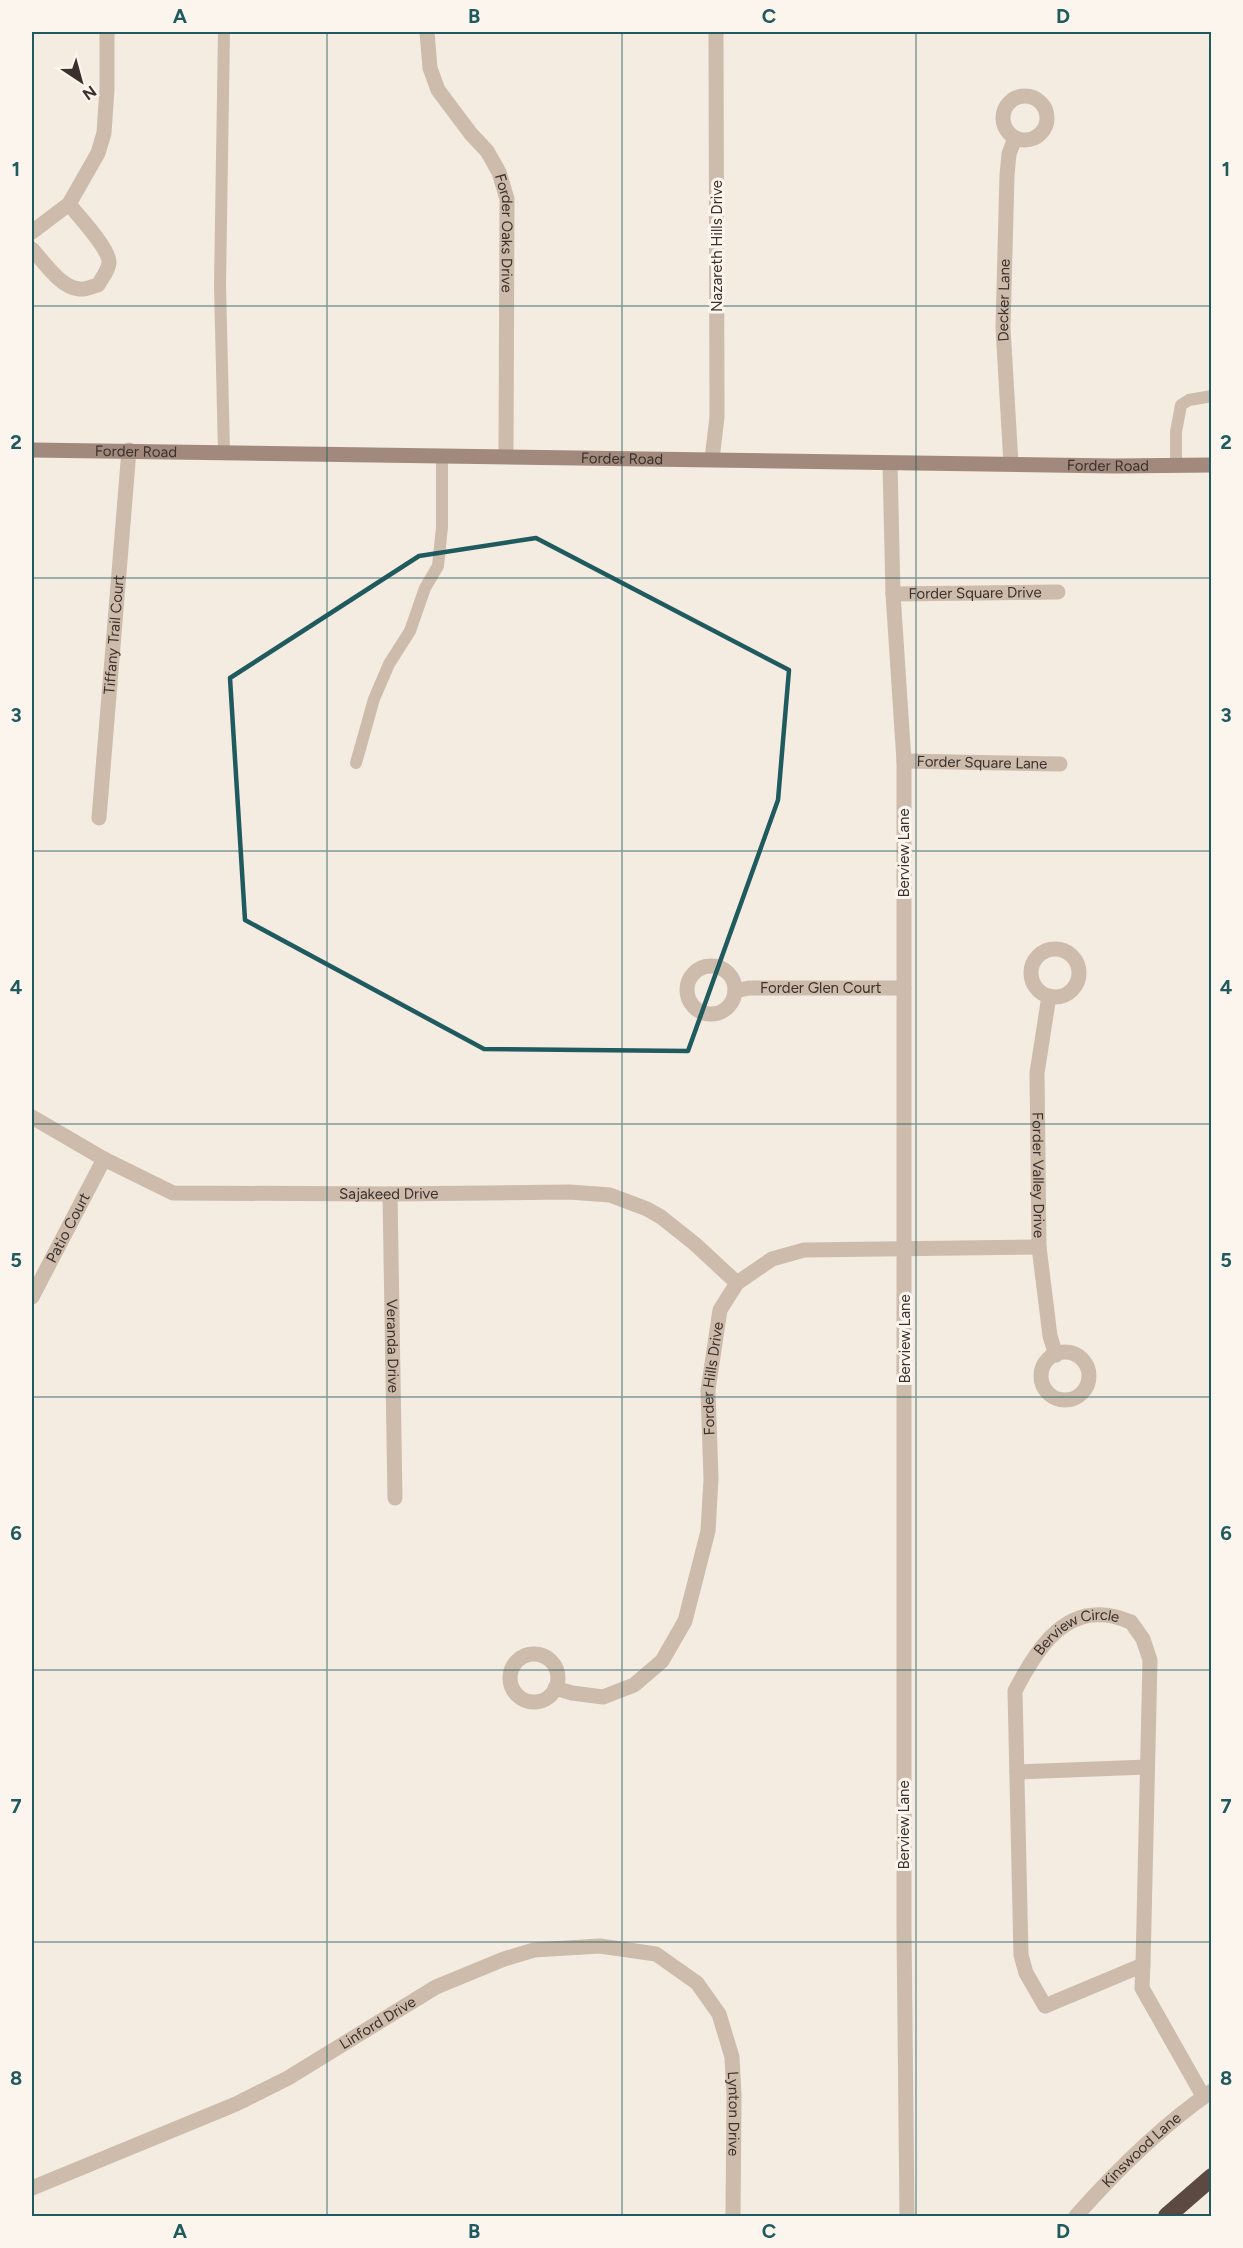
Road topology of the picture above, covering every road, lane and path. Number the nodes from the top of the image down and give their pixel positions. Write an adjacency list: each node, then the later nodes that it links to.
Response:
1 (107, 32): 6 (street)
2 (224, 32): 12 (lane)
3 (427, 32): 14 (street, Forder Oaks Drive)
4 (716, 32): 15 (street, Nazareth Hills Drive)
5 (1015, 138): 17 (street, Decker Lane)
6 (69, 204): 7 (street); 8 (street)
7 (32, 232)
8 (32, 249)
9 (1212, 396): 19 (lane)
10 (32, 450): 11 (main road, Forder Road)
11 (129, 450): 12 (main road, Forder Road); 25 (street, Tiffany Trail Court)
12 (224, 452): 13 (main road, Forder Road)
13 (442, 456): 14 (main road, Forder Road); 23 (lane)
14 (506, 456): 15 (main road, Forder Road)
15 (712, 459): 16 (main road, Forder Road)
16 (890, 463): 17 (main road, Forder Road); 21 (street, Berview Lane)
17 (1011, 464): 19 (main road, Forder Road)
18 (1212, 465): 19 (main road, Forder Road)
19 (1176, 466)
20 (1058, 592): 21 (street, Forder Square Drive)
21 (893, 594): 22 (street, Berview Lane)
22 (904, 761): 24 (street, Forder Square Lane); 26 (street, Berview Lane)
23 (356, 763)
24 (1060, 764)
25 (99, 818)
26 (904, 988): 27 (street, Forder Glen Court); 33 (street, Berview Lane)
27 (735, 991)
28 (1049, 996): 32 (street, Forder Valley Drive)
29 (32, 1117): 30 (street, Sajakeed Drive)
30 (104, 1159): 31 (street, Sajakeed Drive); 35 (street, Patio Court)
31 (390, 1194): 34 (street, Sajakeed Drive); 37 (street, Veranda Drive)
32 (1039, 1247): 33 (street, Forder Hills Drive); 36 (street, Forder Valley Drive)
33 (905, 1249): 34 (street, Forder Hills Drive); 47 (street, Berview Lane)
34 (737, 1283): 38 (street, Forder Hills Drive)
35 (32, 1297)
36 (1056, 1355)
37 (395, 1498)
38 (555, 1688)
39 (1147, 1767): 40 (street); 40 (street, Berview Circle); 41 (street, Berview Circle)
40 (1017, 1772): 41 (street, Berview Circle)
41 (1143, 1965): 43 (street, Berview Circle)
42 (719, 2014): 45 (street, Linford Drive); 46 (street, Lynton Drive)
43 (1207, 2093): 48 (street, Kinswood Lane)
44 (1212, 2177): 49 (highway)
45 (32, 2188)
46 (733, 2217)
47 (907, 2217)
48 (1076, 2217)
49 (1167, 2217)

